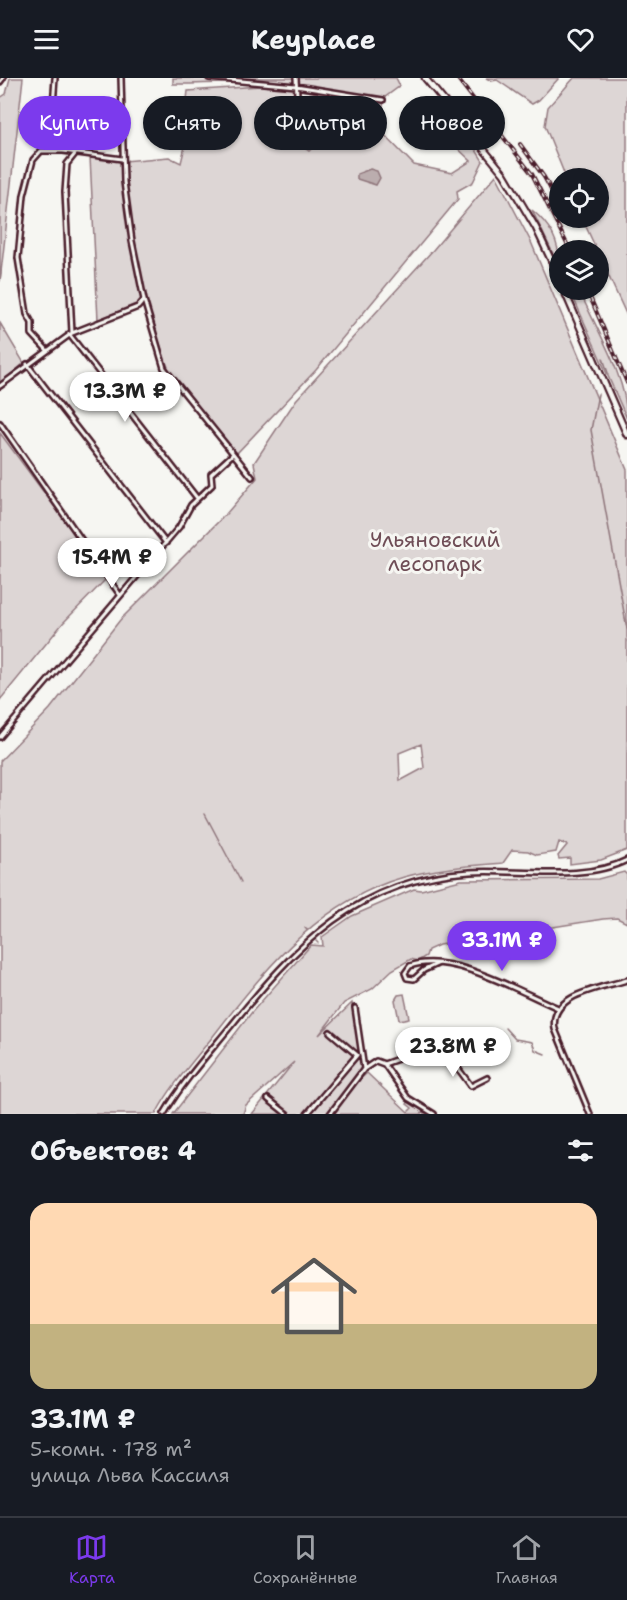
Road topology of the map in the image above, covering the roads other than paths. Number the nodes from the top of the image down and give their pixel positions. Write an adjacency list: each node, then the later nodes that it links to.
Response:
1 (3, 78): 7 (street)
2 (55, 78): 9 (street)
3 (121, 78): 10 (street)
4 (209, 78): 8 (street)
5 (296, 78): 8 (street)
6 (425, 78): 16 (main road)
7 (0, 82)
8 (296, 86): 11 (street); 12 (street)
9 (54, 96)
10 (121, 96)
11 (297, 96)
12 (358, 96)
13 (122, 150): 15 (street)
14 (75, 154): 15 (street); 19 (street); 20 (street)
15 (122, 159): 17 (street)
16 (549, 256)
17 (144, 300): 19 (street); 25 (street)
18 (568, 300): 24 (main road)
19 (70, 334): 20 (street); 27 (street)
20 (46, 349): 21 (street)
21 (27, 364): 22 (street); 28 (street)
22 (0, 386)
23 (0, 423): 29 (street)
24 (627, 435)
25 (232, 454): 26 (street); 27 (street)
26 (252, 477)
27 (197, 499): 28 (street)
28 (166, 543): 29 (street)
29 (120, 595): 30 (street)
30 (0, 737)
31 (627, 860): 41 (street)
32 (437, 964): 32 (street); 35 (street)
33 (627, 980): 35 (street)
34 (355, 1008): 38 (street)
35 (558, 1008): 46 (street)
36 (330, 1032): 43 (street)
37 (384, 1064): 38 (street); 39 (street); 45 (street)
38 (364, 1069): 44 (street)
39 (487, 1078)
40 (268, 1099): 42 (street)
41 (164, 1114)
42 (287, 1114)
43 (307, 1114)
44 (330, 1114)
45 (434, 1114)
46 (590, 1114)

